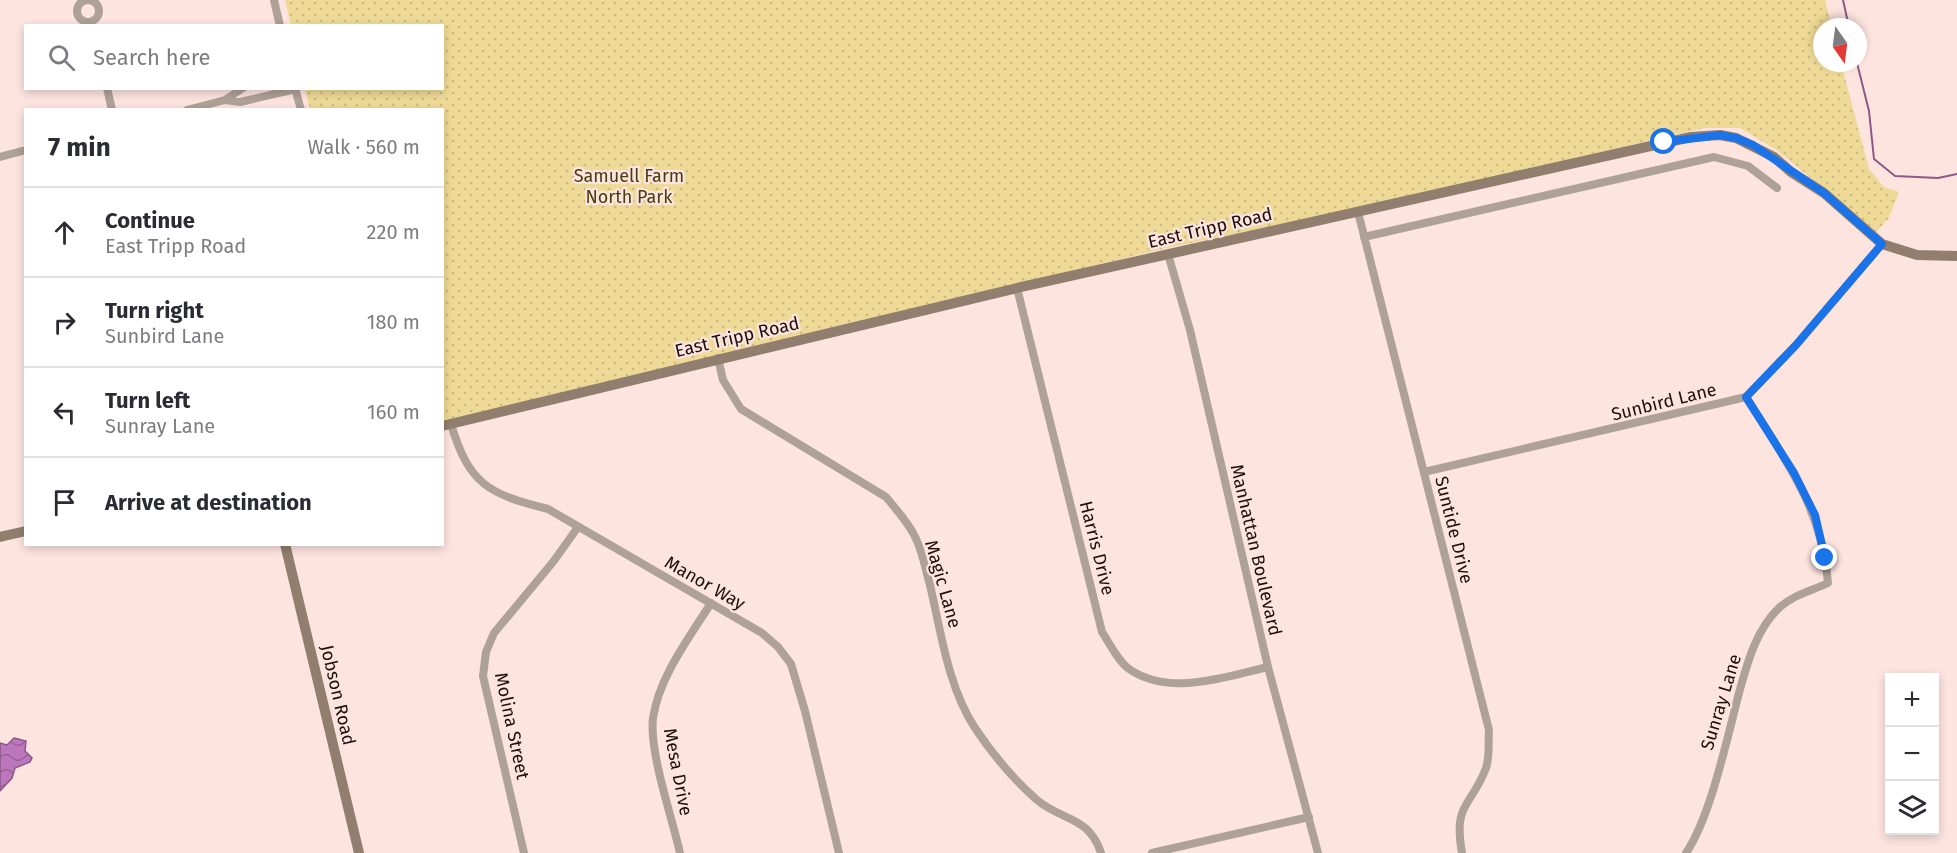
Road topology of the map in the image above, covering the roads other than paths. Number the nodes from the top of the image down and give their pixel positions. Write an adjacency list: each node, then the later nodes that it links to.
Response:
1 (274, 0): 2 (street)
2 (280, 24)
3 (107, 90): 8 (street)
4 (240, 90): 7 (street)
5 (292, 90): 7 (street)
6 (296, 90): 10 (street)
7 (225, 100): 9 (street)
8 (112, 108)
9 (195, 108)
10 (301, 108)
11 (24, 151): 12 (street)
12 (0, 157)
13 (1777, 188): 15 (street)
14 (1358, 212): 15 (street, Suntide Drive); 16 (street, East Tripp Road); 17 (street, East Tripp Road)
15 (1364, 237): 23 (street, Suntide Drive)
16 (1882, 244): 18 (street, East Tripp Road); 21 (street)
17 (1168, 254): 19 (street, East Tripp Road); 29 (street, Manhattan Boulevard)
18 (1957, 255)
19 (1017, 288): 20 (street, East Tripp Road); 29 (street, Harris Drive)
20 (718, 358): 22 (street, East Tripp Road); 35 (street, Magic Lane)
21 (1746, 397): 23 (street, Sunbird Lane); 39 (street, Sunray Lane)
22 (447, 425): 24 (street, Manor Way)
23 (1424, 472): 38 (street, Suntide Drive)
24 (578, 527): 28 (street, Manor Way); 32 (street, Molina Street)
25 (24, 531): 26 (street)
26 (0, 537)
27 (285, 546): 31 (street, Jobson Road)
28 (711, 603): 33 (street, Mesa Drive); 34 (street, Manor Way)
29 (1268, 667): 30 (street, Manhattan Boulevard)
30 (1309, 817): 36 (street); 37 (street, Manhattan Boulevard)
31 (359, 853)
32 (524, 853)
33 (680, 853)
34 (839, 853)
35 (1101, 853)
36 (1152, 853)
37 (1318, 853)
38 (1462, 853)
39 (1686, 853)

